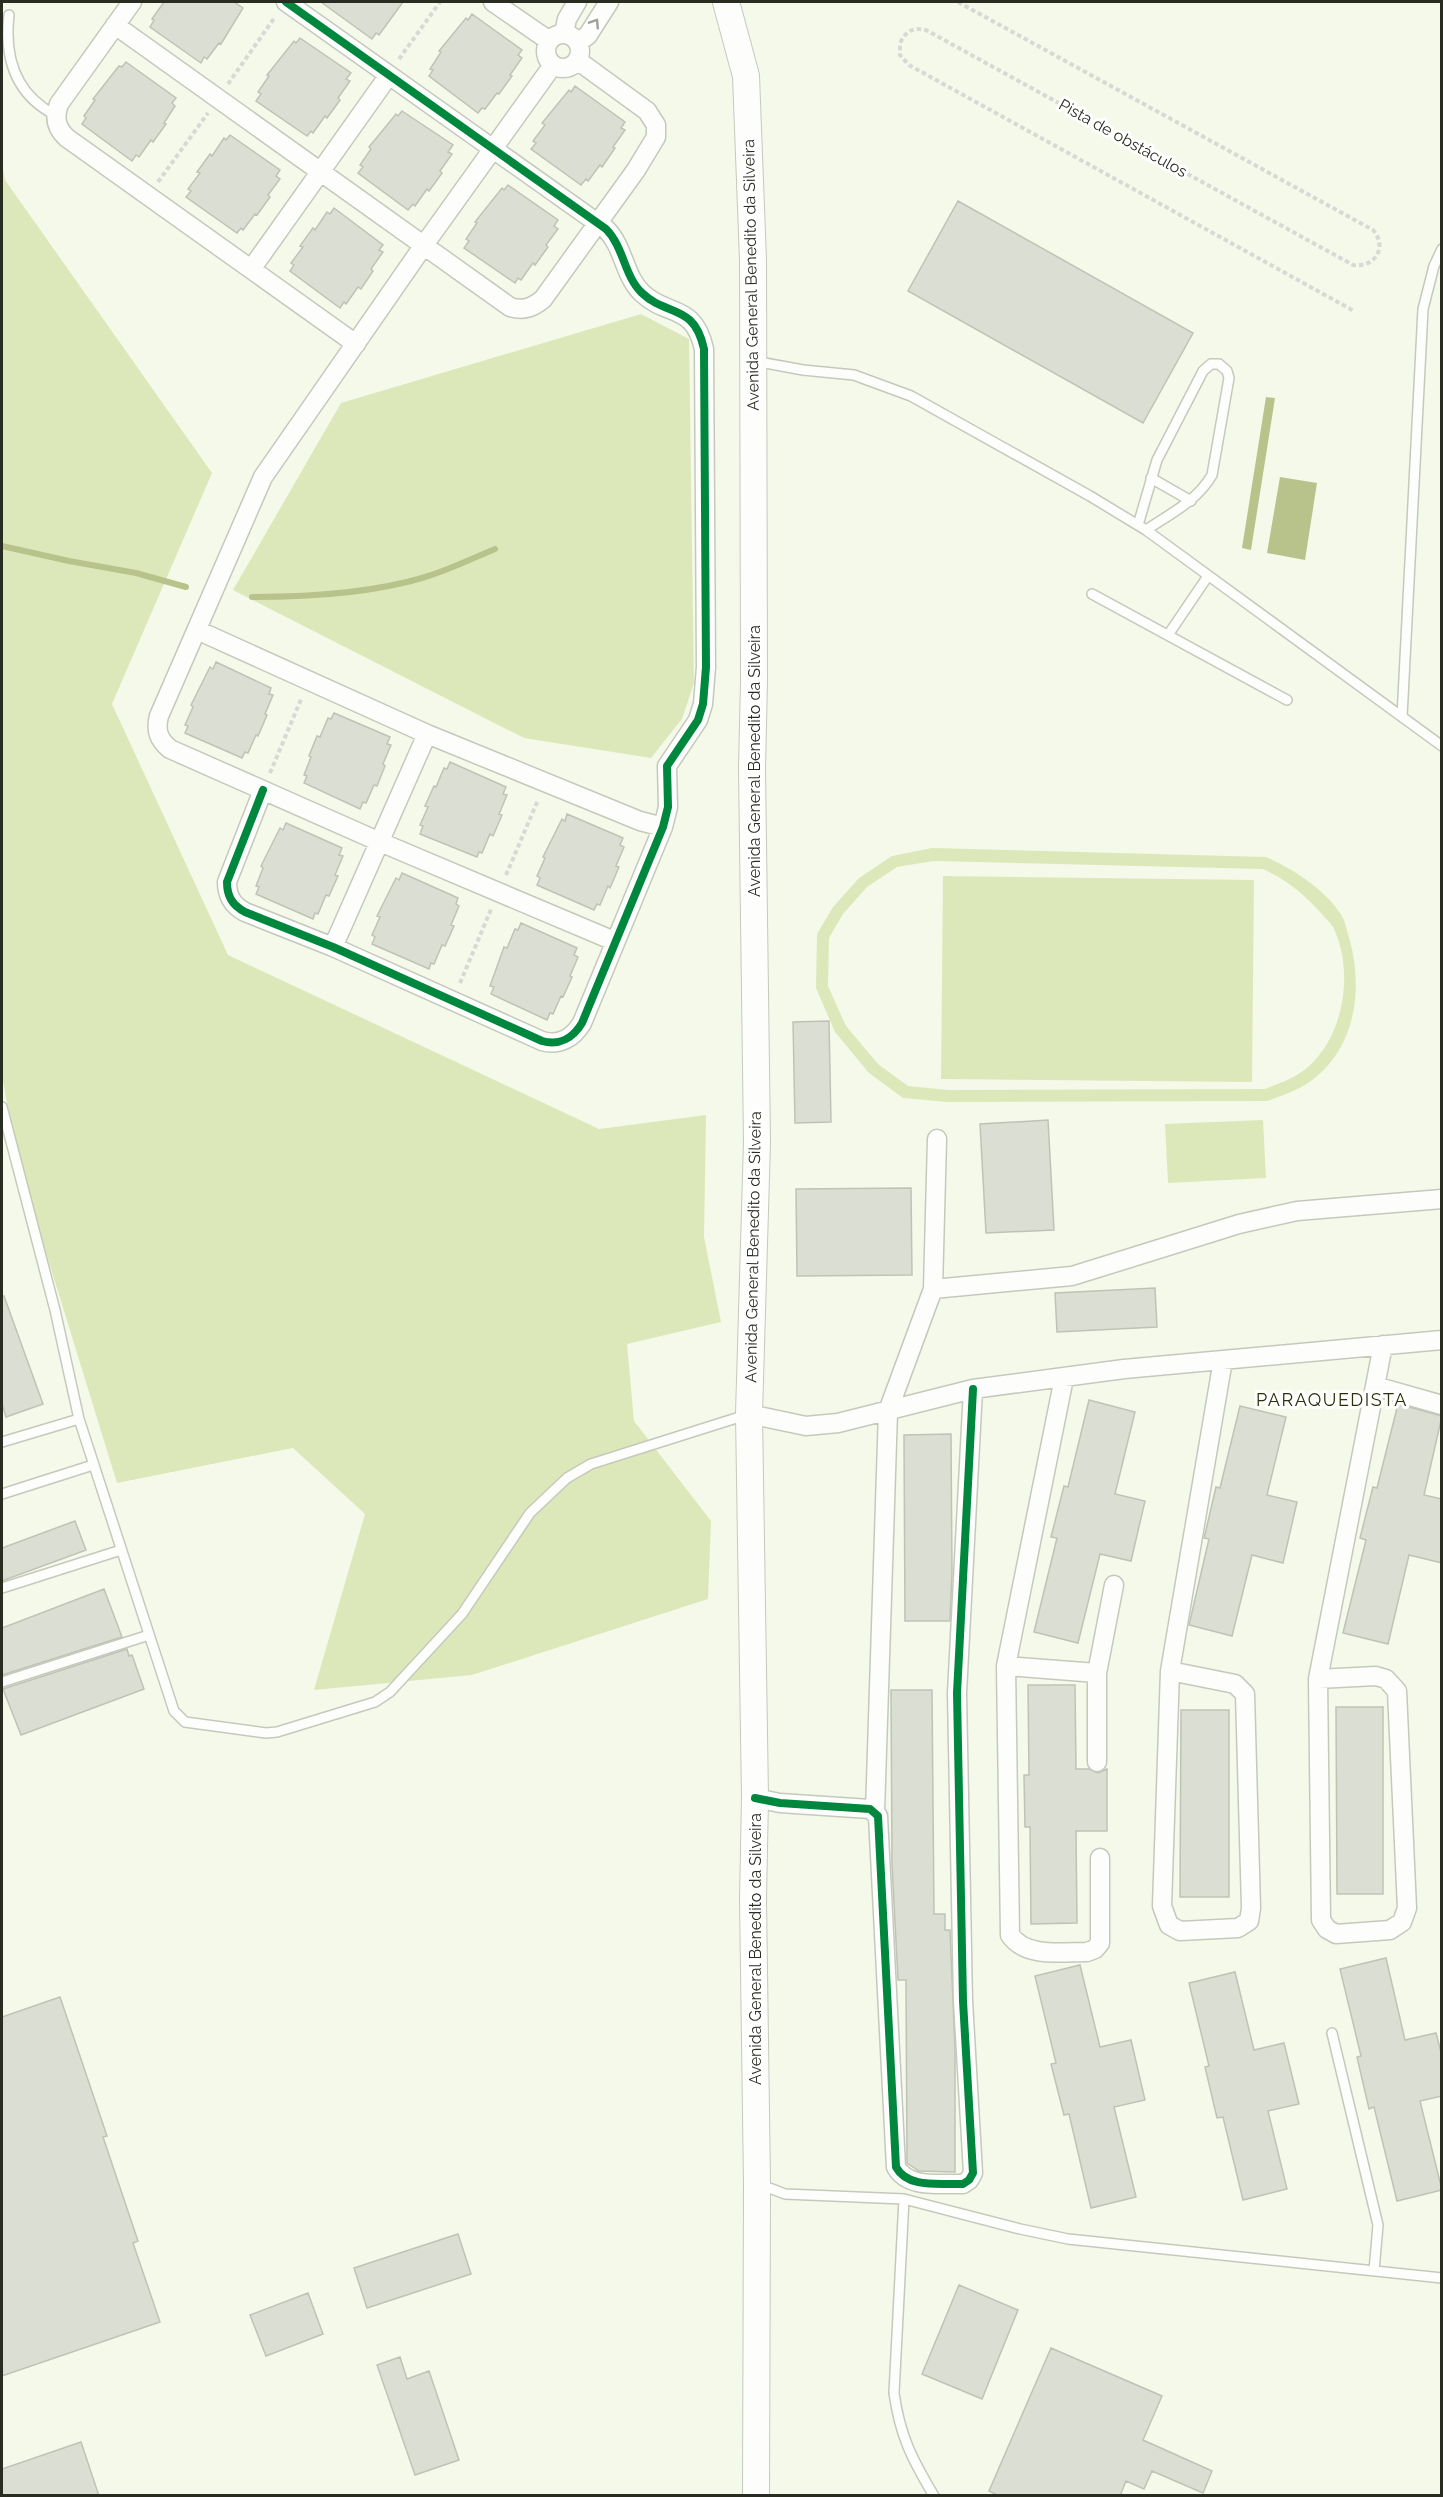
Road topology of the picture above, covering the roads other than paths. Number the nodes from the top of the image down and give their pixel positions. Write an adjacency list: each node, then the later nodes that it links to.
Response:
1 (132, 2): 8 (street)
2 (286, 2): 11 (street)
3 (493, 2): 9 (street)
4 (577, 2): 9 (street)
5 (609, 2): 9 (street, one-way to 5)
6 (726, 2): 20 (main road, Avenida General Benedito da Silveira)
7 (9, 15): 12 (lane)
8 (115, 26): 12 (street); 14 (street)
9 (567, 44): 10 (street); 10 (street); 15 (street)
10 (553, 65): 13 (street)
11 (389, 75): 13 (street); 14 (street)
12 (55, 115): 18 (street)
13 (493, 147): 15 (street); 16 (street)
14 (321, 172): 16 (street); 18 (street)
15 (597, 222): 16 (street); 33 (street)
16 (424, 245): 19 (street)
17 (1442, 249): 29 (lane)
18 (252, 268): 19 (street)
19 (356, 344): 26 (street)
20 (752, 361): 23 (lane); 49 (main road, Avenida General Benedito da Silveira)
21 (1151, 478): 22 (lane); 22 (lane); 23 (lane)
22 (1191, 501): 23 (lane)
23 (1142, 527): 24 (lane)
24 (1208, 576): 27 (lane); 29 (lane)
25 (1092, 594): 27 (lane)
26 (197, 630): 30 (street); 32 (street)
27 (1168, 636): 28 (lane)
28 (1287, 700)
29 (1402, 717): 31 (lane)
30 (427, 734): 33 (street); 34 (street)
31 (1442, 746)
32 (263, 790): 34 (street); 36 (street)
33 (663, 827): 35 (street)
34 (380, 842): 35 (street); 36 (street)
35 (614, 941): 36 (street)
36 (333, 947)
37 (2, 1107): 50 (lane)
38 (937, 1139): 40 (street)
39 (1442, 1199): 40 (street)
40 (933, 1289): 48 (street)
41 (1442, 1340): 42 (street)
42 (1383, 1345): 43 (street); 45 (street)
43 (1223, 1360): 44 (street); 59 (street)
44 (1064, 1378): 46 (street); 58 (street)
45 (1375, 1386): 47 (street); 61 (street)
46 (973, 1389): 48 (street); 65 (street)
47 (1442, 1406)
48 (888, 1411): 49 (street); 65 (street)
49 (749, 1414): 57 (lane); 64 (main road, Avenida General Benedito da Silveira)
50 (80, 1419): 51 (lane); 52 (lane)
51 (2, 1440)
52 (93, 1465): 53 (lane); 54 (lane)
53 (2, 1494)
54 (121, 1550): 56 (lane); 57 (lane)
55 (1114, 1585): 60 (street)
56 (2, 1588)
57 (149, 1635): 62 (lane)
58 (1006, 1666): 60 (street); 66 (street)
59 (1170, 1671): 59 (street)
60 (1097, 1673): 63 (street)
61 (1318, 1679): 61 (street)
62 (2, 1682)
63 (1097, 1762)
64 (755, 1798): 65 (street); 68 (main road, Avenida General Benedito da Silveira)
65 (875, 1812)
66 (1100, 1858)
67 (1332, 2033): 70 (lane)
68 (757, 2184): 69 (lane); 72 (main road, Avenida General Benedito da Silveira)
69 (904, 2199): 70 (lane); 73 (lane)
70 (1374, 2271): 71 (lane)
71 (1442, 2278)
72 (756, 2496)
73 (934, 2496)

